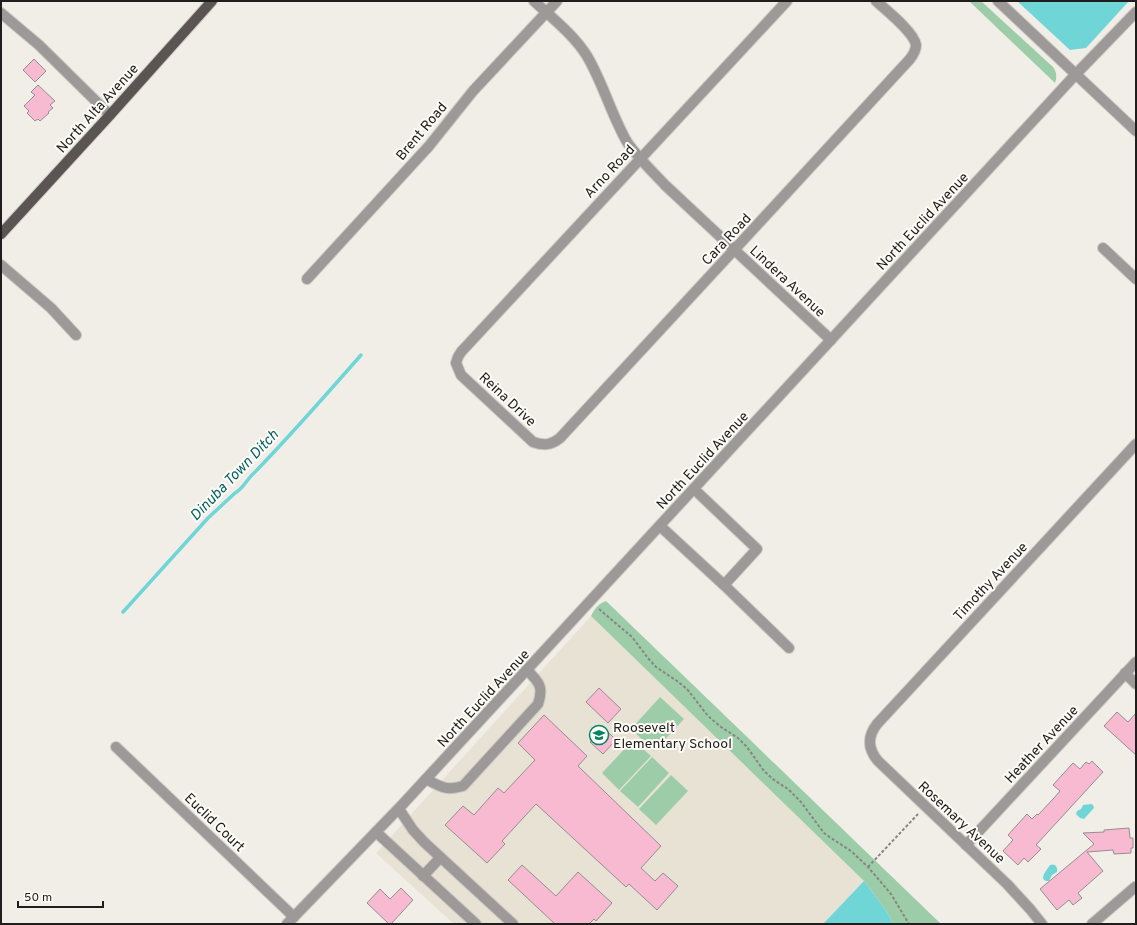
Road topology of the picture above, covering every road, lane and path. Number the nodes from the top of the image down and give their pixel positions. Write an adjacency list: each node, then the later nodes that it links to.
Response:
1 (212, 1): 11 (main road, North Alta Avenue)
2 (534, 1): 9 (street, Lindera Avenue)
3 (557, 1): 9 (street, Brent Road)
4 (788, 1): 13 (street, Arno Road)
5 (876, 1): 16 (street, Cara Road)
6 (998, 1): 10 (street)
7 (1136, 12): 10 (street, North Euclid Avenue)
8 (1, 13): 11 (street)
9 (547, 13): 13 (street, Lindera Avenue); 18 (street, Brent Road)
10 (1076, 74): 12 (street); 21 (street, North Euclid Avenue)
11 (110, 115): 14 (main road, North Alta Avenue)
12 (1136, 131)
13 (640, 158): 16 (street, Lindera Avenue); 22 (street, Arno Road)
14 (1, 234)
15 (1103, 248): 19 (street)
16 (734, 250): 21 (street, Lindera Avenue); 24 (street, Cara Road)
17 (1, 265): 20 (street)
18 (307, 279)
19 (1136, 279)
20 (76, 335)
21 (832, 340): 25 (street, North Euclid Avenue)
22 (456, 363): 24 (street, Reina Drive)
23 (1136, 444): 34 (street, Timothy Avenue)
24 (548, 445)
25 (694, 489): 26 (street, North Euclid Avenue); 27 (street)
26 (660, 526): 27 (street); 31 (street, North Euclid Avenue)
27 (724, 585): 29 (street)
28 (599, 609): 42 (path)
29 (789, 648)
30 (1136, 662): 32 (street, Heather Avenue)
31 (527, 670): 36 (street, North Euclid Avenue); 36 (street)
32 (1125, 674): 33 (street); 40 (street, Heather Avenue)
33 (1136, 684)
34 (869, 739): 37 (street, Rosemary Avenue)
35 (116, 747): 45 (street, Euclid Court)
36 (426, 779): 38 (street, North Euclid Avenue)
37 (926, 807): 40 (street, Rosemary Avenue); 42 (path)
38 (399, 809): 39 (street, North Euclid Avenue); 41 (street)
39 (376, 832): 43 (street); 45 (street, North Euclid Avenue)
40 (966, 845): 49 (street, Rosemary Avenue)
41 (440, 858): 43 (street); 47 (street)
42 (868, 867): 48 (path)
43 (423, 876): 46 (street)
44 (1135, 887): 50 (street)
45 (290, 920)
46 (476, 924)
47 (513, 924)
48 (909, 924)
49 (1042, 924)
50 (1092, 924)

